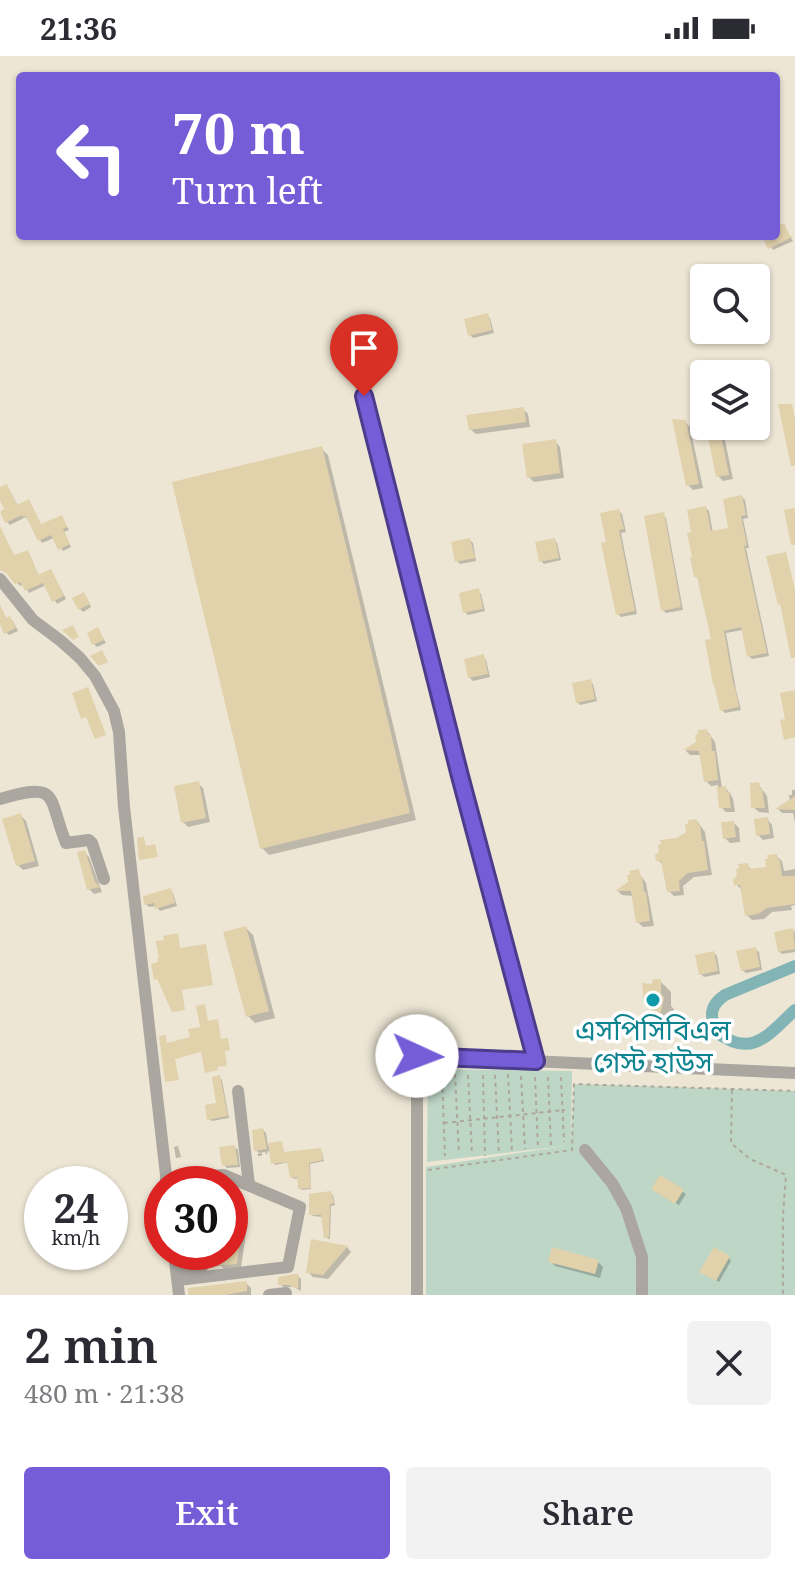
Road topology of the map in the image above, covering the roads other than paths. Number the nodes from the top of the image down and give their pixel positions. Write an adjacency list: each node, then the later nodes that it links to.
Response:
1 (364, 396): 5 (street)
2 (0, 579): 9 (street)
3 (0, 799): 4 (street)
4 (104, 879)
5 (536, 1061): 6 (street); 17 (street)
6 (795, 1073)
7 (238, 1091): 10 (street)
8 (585, 1150): 18 (street)
9 (164, 1166)
10 (249, 1185): 13 (street)
11 (176, 1270): 13 (street)
12 (194, 1270): 13 (street)
13 (177, 1276): 15 (street)
14 (286, 1293): 16 (street)
15 (179, 1295)
16 (269, 1295)
17 (417, 1295)
18 (642, 1295)

